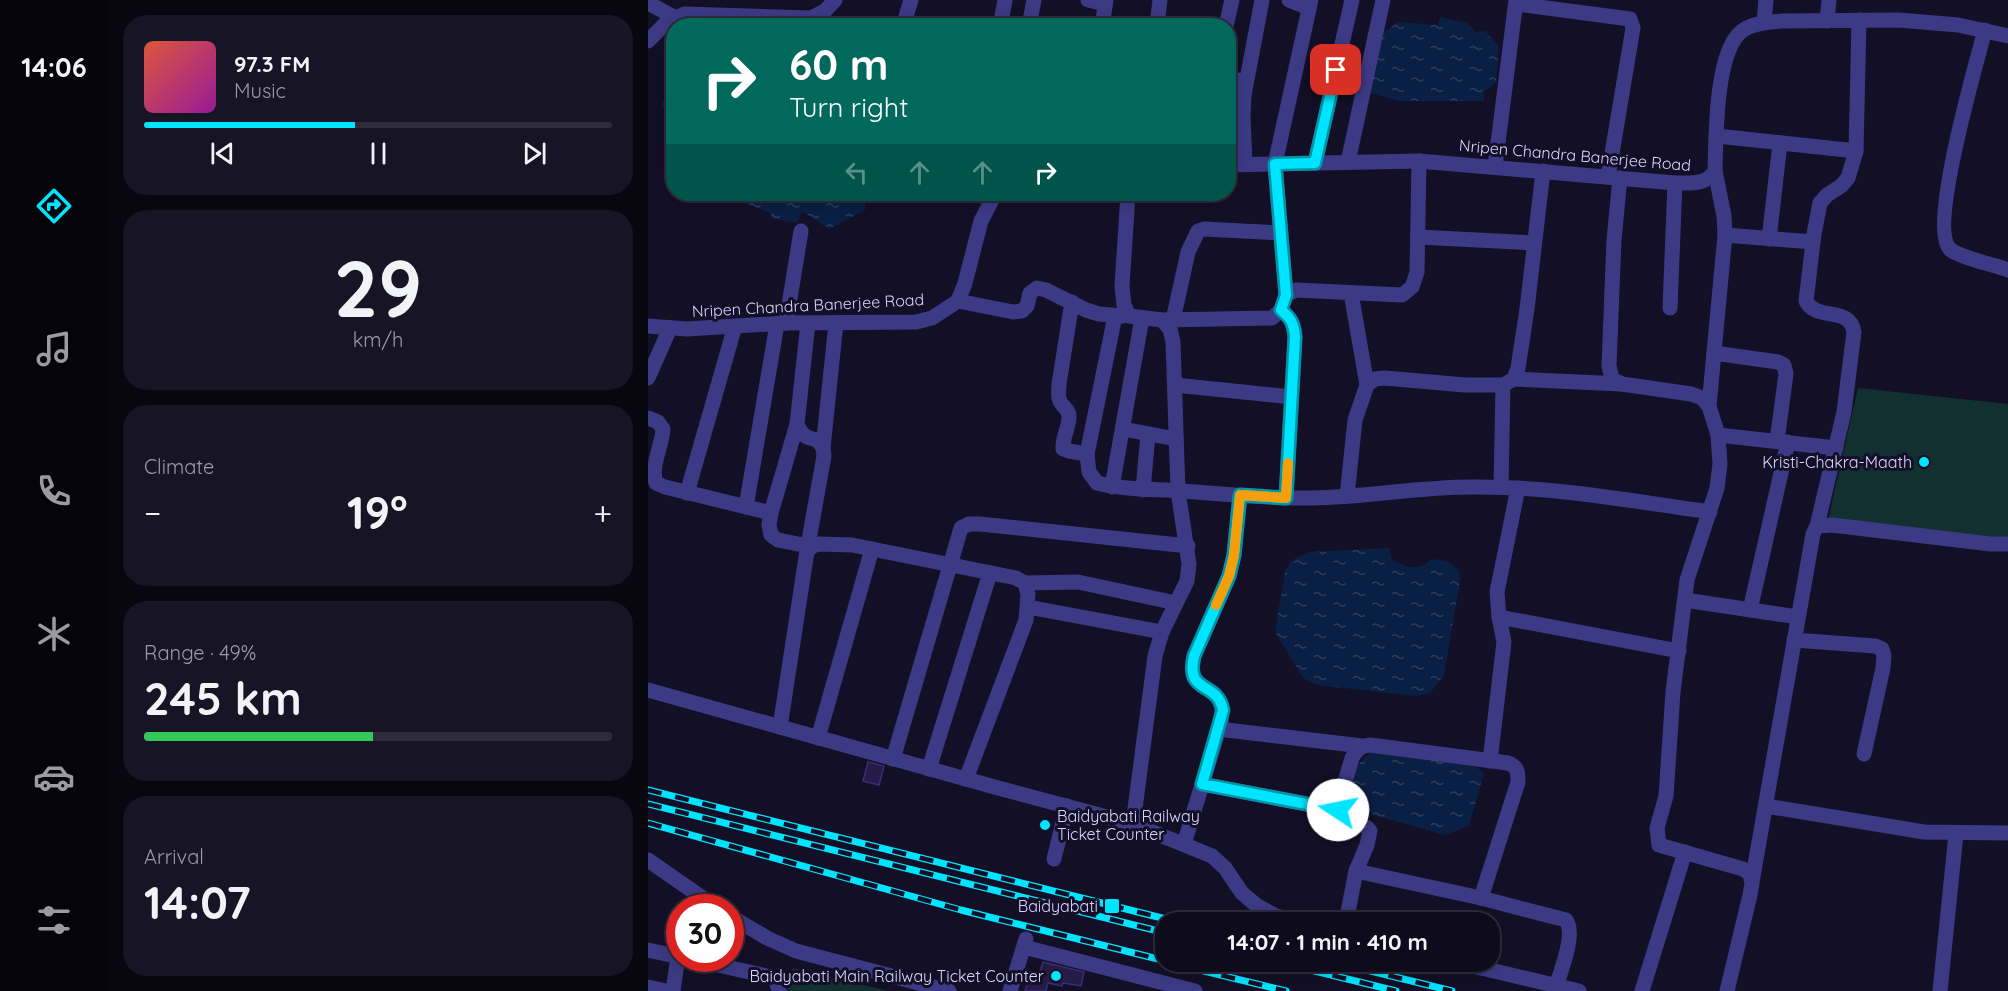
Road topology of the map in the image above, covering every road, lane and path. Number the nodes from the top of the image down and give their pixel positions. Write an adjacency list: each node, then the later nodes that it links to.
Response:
1 (835, 0): 18 (street)
2 (911, 0): 19 (street)
3 (1005, 0): 20 (street)
4 (1034, 0): 21 (street)
5 (1088, 0): 14 (street)
6 (1160, 0): 23 (street)
7 (1232, 0): 24 (street)
8 (1262, 0): 33 (street)
9 (1289, 0): 17 (street)
10 (1352, 0): 40 (street)
11 (1383, 0): 39 (street)
12 (1766, 0): 28 (street)
13 (1829, 0): 26 (street)
14 (1106, 2): 22 (street)
15 (1516, 2): 44 (street); 47 (street)
16 (648, 3): 18 (street)
17 (1310, 4): 42 (street)
18 (682, 10)
19 (905, 18)
20 (1002, 18)
21 (1031, 18)
22 (1103, 18)
23 (1158, 18)
24 (1229, 18)
25 (1859, 20): 26 (street, Nripen Chandra Banerjee Road); 29 (street, Nripen Chandra Banerjee Road); 37 (street)
26 (1827, 21): 28 (street, Nripen Chandra Banerjee Road)
27 (666, 23): 31 (street)
28 (1764, 23): 35 (street, Nripen Chandra Banerjee Road)
29 (1985, 30): 30 (street, Nripen Chandra Banerjee Road); 58 (street)
30 (2008, 36)
31 (648, 41)
32 (1236, 80): 33 (street)
33 (1246, 81): 34 (street)
34 (1236, 115): 41 (street)
35 (1717, 136): 36 (street); 46 (street, Nripen Chandra Banerjee Road)
36 (1780, 143): 37 (street); 55 (street)
37 (1856, 151): 56 (street)
38 (1419, 161): 39 (street, Nripen Chandra Banerjee Road); 44 (street, Nripen Chandra Banerjee Road); 54 (street)
39 (1348, 162): 40 (street, Nripen Chandra Banerjee Road)
40 (1315, 163): 42 (street, Nripen Chandra Banerjee Road)
41 (1245, 164): 42 (street, Nripen Chandra Banerjee Road); 43 (street, Nripen Chandra Banerjee Road)
42 (1275, 164): 52 (street)
43 (1236, 165)
44 (1495, 167): 45 (street, Nripen Chandra Banerjee Road)
45 (1543, 171): 47 (street, Nripen Chandra Banerjee Road); 57 (street)
46 (1715, 171): 48 (street, Nripen Chandra Banerjee Road); 53 (street)
47 (1614, 177): 48 (street, Nripen Chandra Banerjee Road); 75 (street)
48 (1675, 183): 63 (street)
49 (988, 201): 60 (street)
50 (1128, 201): 64 (street)
51 (801, 231): 66 (street)
52 (1281, 233): 62 (street); 65 (street)
53 (1725, 236): 55 (street); 72 (street)
54 (1418, 237): 57 (street); 59 (street)
55 (1769, 238): 56 (street)
56 (1813, 242): 88 (street)
57 (1534, 243): 74 (street)
58 (2008, 270)
59 (1351, 293): 62 (street); 77 (street)
60 (958, 301): 61 (street); 68 (street, Nripen Chandra Banerjee Road)
61 (1072, 302): 64 (street); 89 (street)
62 (1283, 303): 65 (street); 78 (street)
63 (1670, 308)
64 (1129, 317): 65 (street); 82 (street); 89 (street)
65 (1168, 320): 76 (street)
66 (782, 323): 67 (street, Nripen Chandra Banerjee Road); 70 (street, Nripen Chandra Banerjee Road); 99 (street)
67 (808, 323): 68 (street, Nripen Chandra Banerjee Road); 81 (street)
68 (836, 323): 87 (street)
69 (648, 326): 71 (street, Nripen Chandra Banerjee Road)
70 (735, 326): 71 (street, Nripen Chandra Banerjee Road); 95 (street)
71 (670, 328): 73 (street)
72 (1714, 353): 79 (street); 86 (street)
73 (648, 378)
74 (1509, 382): 75 (street); 77 (street); 91 (street)
75 (1622, 384): 79 (street)
76 (1175, 385): 78 (street); 85 (street)
77 (1366, 385): 97 (street)
78 (1292, 397): 98 (street)
79 (1709, 406): 84 (street)
80 (648, 418): 95 (street)
81 (797, 424): 87 (street); 101 (street)
82 (1123, 429): 83 (street); 90 (street)
83 (1148, 434): 85 (street); 93 (street)
84 (1718, 435): 86 (street); 100 (street)
85 (1176, 439): 94 (street)
86 (1782, 442): 88 (street); 113 (street)
87 (824, 448): 105 (street)
88 (1836, 448): 102 (street)
89 (1087, 454): 90 (street)
90 (1113, 487): 93 (street)
91 (1501, 487): 92 (street); 97 (street)
92 (1518, 488): 100 (street); 114 (street)
93 (1143, 490): 94 (street)
94 (1178, 491): 96 (street); 104 (street)
95 (687, 493): 99 (street)
96 (1240, 495): 98 (street); 121 (street)
97 (1347, 496): 98 (street)
98 (1286, 498)
99 (746, 507): 101 (street)
100 (1710, 512): 110 (street)
101 (771, 513): 105 (street)
102 (1817, 526): 103 (street); 115 (street)
103 (2008, 544)
104 (1188, 546): 107 (street); 111 (street)
105 (808, 549): 106 (street); 120 (street)
106 (872, 549): 107 (street); 122 (street)
107 (951, 566): 108 (street); 125 (street)
108 (990, 573): 109 (street); 127 (street)
109 (1025, 583): 111 (street); 112 (street)
110 (1684, 600): 113 (street); 118 (street)
111 (1176, 603): 116 (street)
112 (1028, 607): 116 (street); 128 (street)
113 (1750, 610): 115 (street)
114 (1498, 617): 118 (street); 126 (street)
115 (1798, 617): 117 (street)
116 (1162, 632): 133 (street)
117 (1794, 640): 124 (street); 131 (street)
118 (1679, 651): 137 (street)
119 (648, 690): 120 (street)
120 (780, 727): 122 (street)
121 (1218, 729): 123 (street); 129 (street)
122 (818, 738): 125 (street)
123 (1362, 746): 126 (street); 132 (street)
124 (1864, 754)
125 (893, 759): 127 (street)
126 (1490, 761): 143 (street)
127 (929, 769): 128 (street)
128 (966, 779): 130 (street)
129 (1202, 784): 132 (street); 136 (street)
130 (1067, 806): 133 (street); 138 (street)
131 (1766, 806): 135 (street); 141 (street)
132 (1338, 810): 140 (street)
133 (1133, 824): 136 (street)
134 (2008, 833): 135 (street)
135 (1956, 834): 164 (street)
136 (1184, 844): 144 (street)
137 (1685, 852): 141 (street); 162 (street)
138 (1054, 859)
139 (648, 860): 142 (street)
140 (1356, 871): 143 (street); 145 (street)
141 (1752, 884): 163 (street)
142 (697, 894)
143 (1481, 898): 152 (street)
144 (1269, 912)
145 (1348, 912)
146 (744, 925): 158 (street)
147 (648, 950): 148 (street)
148 (666, 954)
149 (744, 971): 157 (street)
150 (678, 972): 156 (street)
151 (1500, 972): 152 (street)
152 (1557, 985): 161 (street)
153 (648, 988): 155 (street)
154 (1172, 988): 159 (street); 160 (street)
155 (666, 991)
156 (673, 991)
157 (779, 991)
158 (949, 991)
159 (1010, 991)
160 (1195, 991)
161 (1580, 991)
162 (1642, 991)
163 (1726, 991)
164 (1941, 991)

